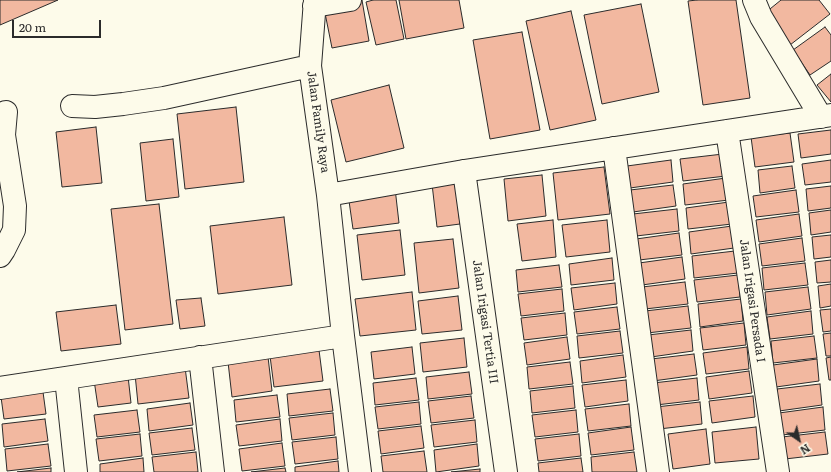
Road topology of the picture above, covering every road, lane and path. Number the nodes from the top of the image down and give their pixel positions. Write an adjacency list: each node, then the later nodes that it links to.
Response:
1 (350, 0): 3 (street)
2 (754, 0): 7 (street)
3 (315, 3): 4 (street, Jalan Family Raya)
4 (310, 66): 5 (street); 11 (street, Jalan Family Raya)
5 (72, 106)
6 (0, 114): 12 (street)
7 (826, 116): 8 (street)
8 (727, 131): 9 (street); 22 (street, Jalan Irigasi Persada I)
9 (614, 148): 10 (street); 21 (street)
10 (464, 171): 11 (street); 20 (street, Jalan Irigasi Tertia III)
11 (328, 195): 13 (street, Jalan Family Raya)
12 (0, 256)
13 (343, 336): 14 (street); 19 (street, Jalan Family Raya)
14 (200, 357): 15 (street); 18 (street)
15 (66, 378): 16 (street); 17 (street)
16 (0, 388)
17 (76, 472)
18 (213, 472)
19 (360, 472)
20 (506, 472)
21 (658, 472)
22 (778, 472)

